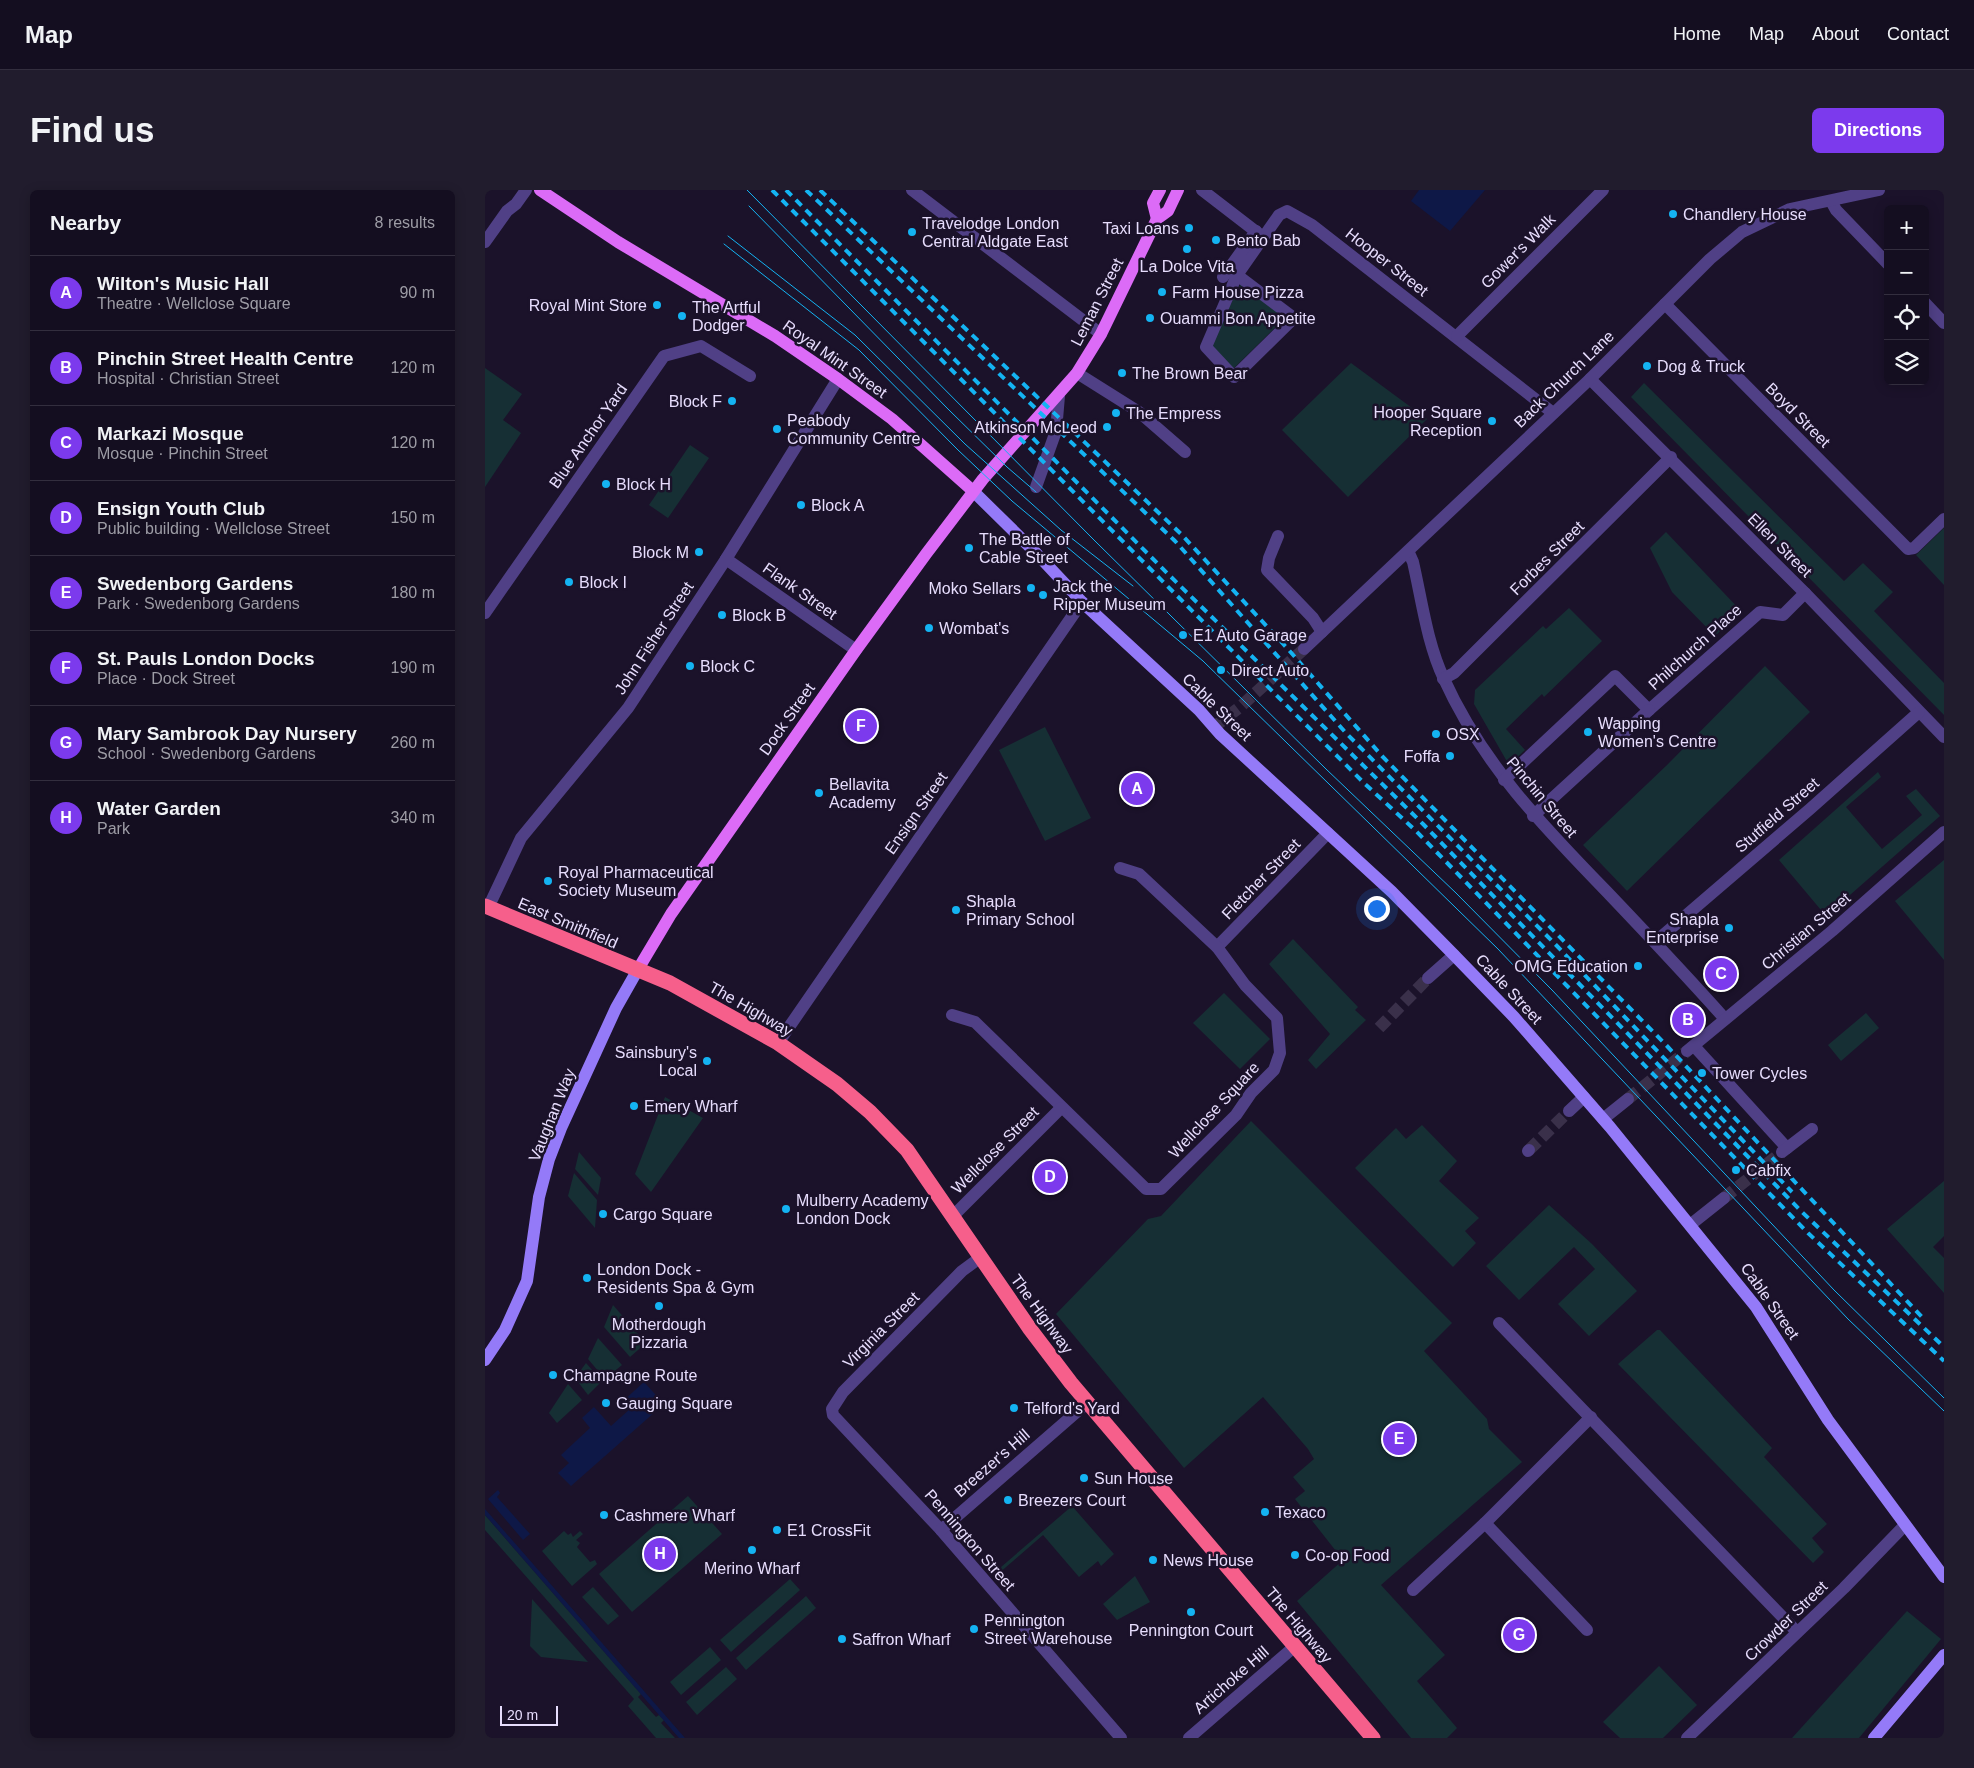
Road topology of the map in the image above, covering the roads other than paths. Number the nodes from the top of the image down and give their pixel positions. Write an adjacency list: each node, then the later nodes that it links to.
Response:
1 (526, 190): 12 (street)
2 (539, 190): 23 (main road, Royal Mint Street)
3 (912, 190): 19 (street)
4 (1160, 190): 10 (main road, Leman Street)
5 (1178, 190): 10 (main road, Leman Street)
6 (1201, 190): 11 (street)
7 (1603, 190): 20 (street, Gower's Walk)
8 (1879, 190): 9 (street, Back Church Lane)
9 (1831, 201): 13 (street); 16 (street, Back Church Lane)
10 (1157, 219): 19 (main road, Leman Street)
11 (1259, 234): 14 (street); 15 (street); 20 (street, Hooper Street)
12 (485, 242)
13 (1884, 260)
14 (1237, 275): 14 (street)
15 (1223, 277)
16 (1665, 304): 24 (street, Back Church Lane); 31 (street, Boyd Street)
17 (1929, 307): 18 (street)
18 (1944, 323)
19 (1101, 334): 21 (main road, Leman Street)
20 (1457, 336): 26 (street, Hooper Street)
21 (1077, 373): 25 (main road, Leman Street); 27 (street)
22 (750, 376): 37 (street, Blue Anchor Yard)
23 (838, 378): 30 (main road, Royal Mint Street); 34 (street, John Fisher Street)
24 (1591, 379): 26 (street, Back Church Lane); 28 (street, Ellen Street)
25 (1059, 396): 29 (street); 30 (main road, Leman Street)
26 (1553, 413): 33 (street, Back Church Lane)
27 (1185, 452)
28 (1671, 457): 35 (street, Ellen Street); 41 (street, Forbes Street)
29 (1036, 487)
30 (973, 491): 36 (main road, Cable Street); 40 (main road, Dock Street)
31 (1944, 518)
32 (1279, 536): 38 (street)
33 (1409, 552): 38 (street, Back Church Lane); 41 (street, Pinchin Street)
34 (726, 559): 40 (street, Flank Street); 50 (street, John Fisher Street)
35 (1805, 593): 42 (street, Philchurch Place); 43 (street, Ellen Street)
36 (1082, 602): 48 (main road, Cable Street); 58 (street, Ensign Street)
37 (485, 613)
38 (1322, 632): 39 (street, Back Church Lane)
39 (1304, 649)
40 (856, 650): 54 (main road, Dock Street)
41 (1443, 678): 45 (street, Pinchin Street)
42 (1649, 710): 45 (street, Philchurch Place); 46 (street)
43 (1919, 712): 44 (street, Ellen Street); 51 (street, Stutfield Street)
44 (1944, 737)
45 (1504, 780): 46 (street, Pinchin Street)
46 (1533, 816): 51 (street, Pinchin Street)
47 (1944, 832): 57 (street, Christian Street)
48 (1328, 833): 52 (street, Fletcher Street); 53 (main road, Cable Street)
49 (1120, 868): 52 (street, Wellclose Square)
50 (487, 907): 54 (highway, East Smithfield)
51 (1655, 942): 57 (street, Pinchin Street)
52 (1217, 947): 61 (street, Wellclose Square)
53 (1454, 954): 55 (street); 59 (main road, Cable Street)
54 (637, 971): 58 (highway, The Highway); 70 (main road, Vaughan Way)
55 (1428, 978)
56 (952, 1015): 61 (street, Wellclose Square)
57 (1725, 1018): 64 (street, Christian Street)
58 (778, 1043): 66 (highway, The Highway)
59 (1584, 1097): 62 (street); 63 (main road, Cable Street)
60 (1628, 1099): 63 (street)
61 (1061, 1108): 66 (street, Wellclose Street)
62 (1569, 1111)
63 (1603, 1119): 67 (main road, Cable Street)
64 (1812, 1128)
65 (1724, 1198): 67 (street)
66 (953, 1216): 68 (highway, The Highway)
67 (1690, 1225): 75 (main road, Cable Street)
68 (981, 1257): 71 (highway, The Highway); 73 (street, Virginia Street)
69 (1499, 1322): 72 (street)
70 (485, 1360)
71 (1087, 1403): 76 (street, Breezer's Hill); 81 (highway, The Highway)
72 (1591, 1417): 74 (street); 80 (street)
73 (850, 1434): 76 (street, Pennington Street)
74 (1485, 1523): 78 (street); 79 (street)
75 (1905, 1525): 77 (main road, Cable Street); 80 (street, Crowder Street)
76 (941, 1530): 83 (street, Pennington Street)
77 (1944, 1577)
78 (1413, 1590)
79 (1587, 1630)
80 (1797, 1632): 86 (street, Crowder Street)
81 (1294, 1647): 84 (street, Artichoke Hill); 85 (highway, The Highway)
82 (1944, 1655): 87 (main road)
83 (1121, 1738)
84 (1189, 1738)
85 (1373, 1738)
86 (1687, 1738)
87 (1874, 1738)

